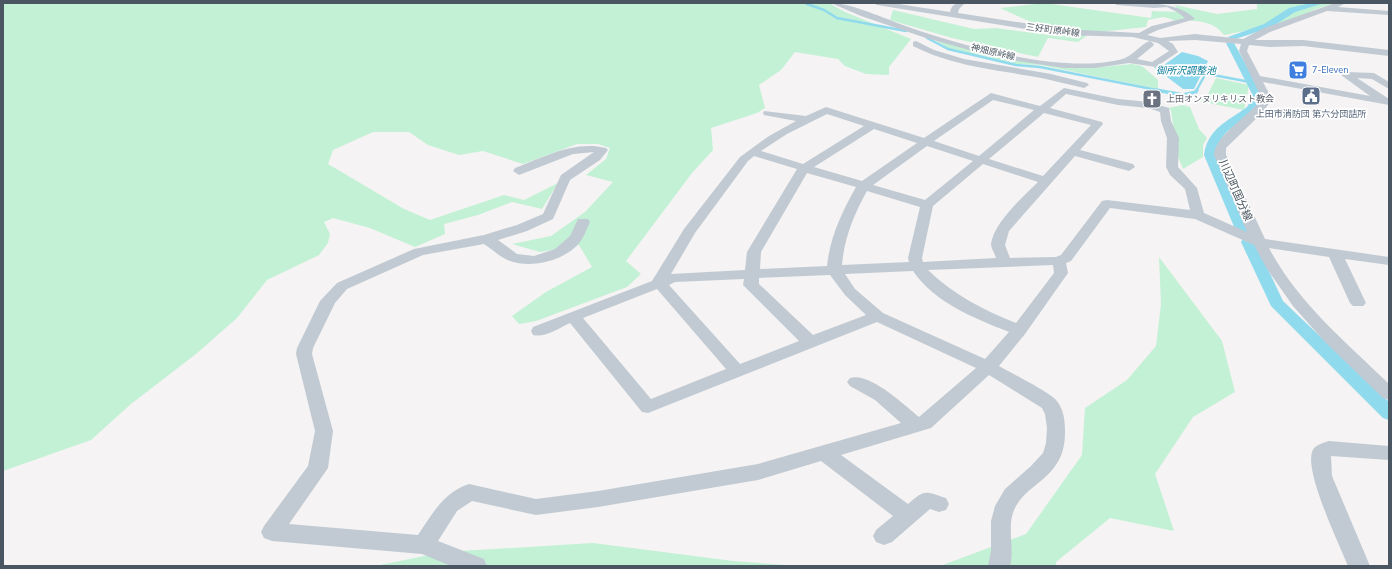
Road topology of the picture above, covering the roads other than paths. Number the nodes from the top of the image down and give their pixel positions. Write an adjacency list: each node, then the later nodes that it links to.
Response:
1 (835, 3): 16 (street, 神畑原峠線)
2 (877, 3): 8 (street, 三好町原峠線)
3 (961, 3): 8 (street)
4 (1118, 3): 6 (street)
5 (1342, 3): 9 (street)
6 (1166, 4): 10 (street)
7 (1389, 13): 9 (street)
8 (953, 16): 10 (street, 三好町原峠線)
9 (1302, 16): 12 (street)
10 (1141, 36): 16 (street, 三好町原峠線)
11 (1164, 39): 12 (street)
12 (1246, 42): 15 (street); 17 (street, 川辺町国分線)
13 (916, 44): 19 (street)
14 (1150, 44): 16 (street, 神畑原峠線)
15 (1389, 53)
16 (1128, 60)
17 (1256, 78): 20 (street); 38 (street, 川辺町国分線)
18 (1389, 86): 20 (street)
19 (1083, 95): 21 (street); 35 (street)
20 (1387, 101)
21 (1042, 110): 25 (street); 27 (street); 28 (street)
22 (768, 114): 23 (street)
23 (807, 119): 24 (street); 26 (street)
24 (873, 126): 25 (street); 30 (street)
25 (924, 142): 28 (street); 33 (street)
26 (752, 152): 30 (street); 46 (street)
27 (1074, 152): 29 (street); 32 (street)
28 (980, 160): 32 (street); 34 (street)
29 (1129, 167)
30 (804, 168): 33 (street); 45 (street)
31 (519, 171): 37 (street)
32 (1046, 181): 41 (street)
33 (863, 186): 34 (street); 44 (street)
34 (927, 205): 43 (street)
35 (1198, 215): 38 (street); 42 (street)
36 (583, 222): 37 (street)
37 (486, 239): 63 (street)
38 (1259, 242): 39 (street); 56 (street, 川辺町国分線)
39 (1335, 253): 40 (street); 47 (street)
40 (1389, 261)
41 (1005, 262): 42 (street); 43 (street)
42 (1058, 262): 50 (street)
43 (916, 267): 44 (street); 50 (street)
44 (834, 270): 45 (street); 49 (street)
45 (751, 274): 46 (street); 52 (street)
46 (659, 282): 48 (street); 54 (street)
47 (1358, 303)
48 (573, 316): 51 (street); 54 (street)
49 (877, 316): 52 (street); 53 (street)
50 (1019, 330): 53 (street)
51 (539, 331)
52 (810, 342): 54 (street)
53 (988, 367): 57 (street); 65 (street)
54 (737, 371)
55 (856, 382): 57 (street)
56 (1389, 394)
57 (916, 425): 58 (street)
58 (824, 452): 61 (street); 63 (street)
59 (1389, 453): 66 (street)
60 (939, 504): 61 (street)
61 (908, 516): 62 (street)
62 (884, 536)
63 (423, 545): 64 (street)
64 (476, 566)
65 (999, 566)
66 (1359, 566)

